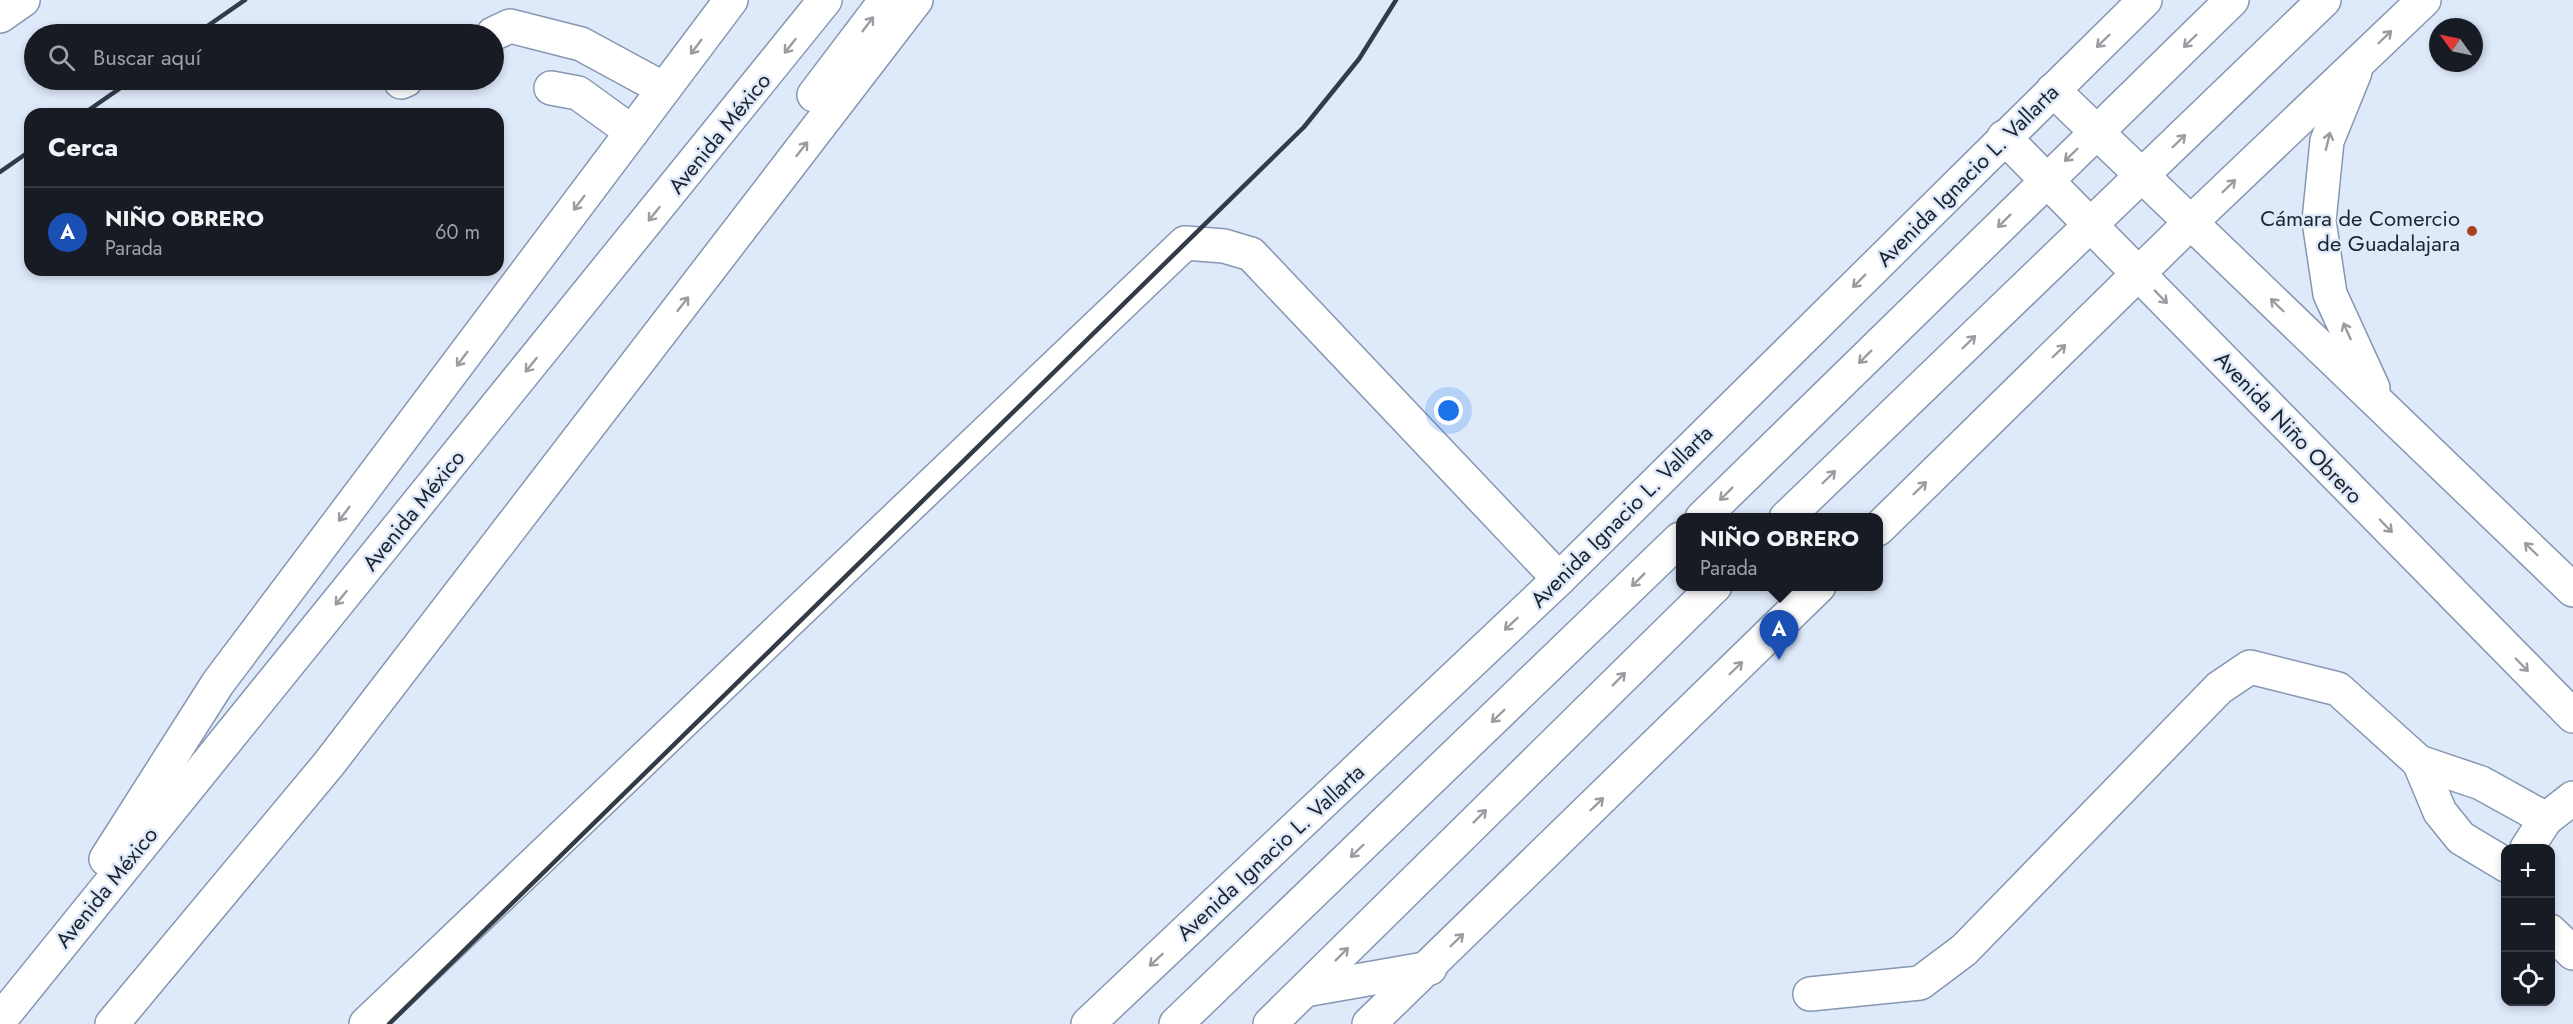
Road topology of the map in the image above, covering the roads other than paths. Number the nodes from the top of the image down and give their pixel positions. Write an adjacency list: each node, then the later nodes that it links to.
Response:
1 (23, 0): 10 (main road)
2 (731, 0): 14 (main road, one-way to 14)
3 (825, 0): 42 (main road, Avenida México, one-way to 42)
4 (886, 0): 46 (main road, one-way to 4)
5 (916, 0): 46 (main road, one-way to 5)
6 (2145, 0): 15 (main road, Avenida Ignacio L. Vallarta, one-way to 15)
7 (2232, 0): 16 (main road, one-way to 16)
8 (2324, 0): 19 (main road, one-way to 8)
9 (2424, 0): 12 (main road, one-way to 9)
10 (0, 16)
11 (504, 29): 14 (main road)
12 (2359, 62): 21 (main road, one-way to 12); 24 (main road, one-way to 12)
13 (551, 88): 17 (main road)
14 (664, 89): 17 (main road)
15 (2053, 90): 16 (main road); 18 (main road, Avenida Ignacio L. Vallarta)
16 (2096, 131): 19 (main road); 20 (main road, one-way to 20)
17 (632, 132): 42 (main road, one-way to 42)
18 (2004, 137): 20 (main road, Avenida Niño Obrero); 29 (main road, Avenida Ignacio L. Vallarta, one-way to 29)
19 (2143, 176): 21 (main road); 22 (main road)
20 (2046, 180): 22 (main road, Avenida Niño Obrero); 25 (main road, one-way to 25)
21 (2191, 222): 23 (main road); 24 (main road, one-way to 21)
22 (2091, 225): 23 (main road, Avenida Niño Obrero); 26 (main road, one-way to 22)
23 (2138, 274): 27 (main road, one-way to 23); 33 (main road, Avenida Niño Obrero, one-way to 33)
24 (2380, 404): 30 (main road, one-way to 24)
25 (1707, 513)
26 (1791, 513)
27 (1883, 524)
28 (1676, 543): 49 (main road, one-way to 49)
29 (1559, 579): 47 (main road); 48 (main road, Avenida Ignacio L. Vallarta, one-way to 48)
30 (2573, 590)
31 (1710, 591): 43 (main road, one-way to 31)
32 (1814, 591): 41 (main road, one-way to 32)
33 (2573, 716)
34 (2419, 762): 36 (main road); 38 (main road); 44 (main road)
35 (2573, 798): 36 (main road)
36 (2546, 819): 37 (main road)
37 (2530, 844)
38 (2501, 863)
39 (2555, 936): 40 (main road)
40 (2573, 953)
41 (1430, 968): 43 (main road); 51 (main road)
42 (23, 990): 45 (main road, Avenida México)
43 (1305, 990): 50 (main road)
44 (1810, 994)
45 (0, 1020)
46 (111, 1024)
47 (366, 1024)
48 (1089, 1024)
49 (1176, 1024)
50 (1270, 1024)
51 (1369, 1024)

